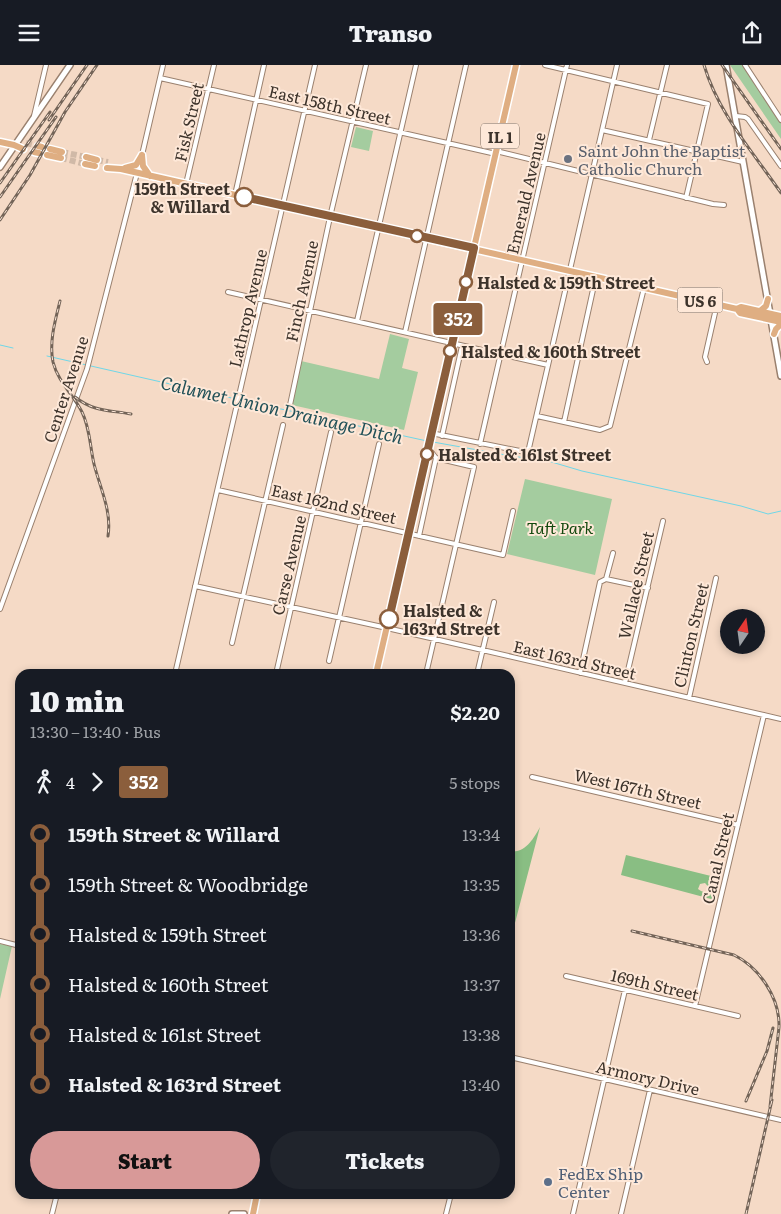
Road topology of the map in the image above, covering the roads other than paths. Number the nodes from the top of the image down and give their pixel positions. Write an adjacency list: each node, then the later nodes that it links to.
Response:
1 (46, 65): 24 (street)
2 (70, 65): 24 (street)
3 (163, 65): 17 (street)
4 (214, 65): 19 (street, Fisk Street)
5 (264, 65): 21 (street)
6 (315, 65): 22 (street, Lathrop Avenue)
7 (366, 65): 26 (street, Finch Avenue)
8 (416, 65): 28 (street)
9 (466, 65): 31 (street)
10 (516, 65): 36 (main road, IL 1)
11 (545, 65): 16 (street)
12 (617, 65): 18 (street)
13 (666, 65): 20 (street)
14 (726, 65): 23 (street)
15 (745, 65): 25 (street)
16 (566, 67): 18 (street); 42 (street, Emerald Avenue)
17 (160, 78): 19 (street, East 158th Street); 38 (street)
18 (613, 81): 20 (street); 27 (street)
19 (208, 89): 21 (street, East 158th Street); 50 (street, Fisk Street)
20 (661, 92): 29 (street); 34 (street)
21 (256, 100): 22 (street, East 158th Street); 51 (street)
22 (304, 111): 26 (street, East 158th Street); 54 (street, Lathrop Avenue)
23 (736, 116): 40 (street); 44 (street)
24 (34, 117): 32 (street)
25 (781, 119)
26 (352, 121): 28 (street, East 158th Street); 55 (street, Finch Avenue)
27 (602, 130): 29 (street); 48 (street)
28 (400, 132): 31 (street, East 158th Street); 56 (street)
29 (649, 140): 34 (street)
30 (0, 142): 32 (main road)
31 (448, 143): 36 (street, East 158th Street); 57 (street)
32 (14, 145): 33 (main road); 45 (street)
33 (25, 146)
34 (698, 151): 40 (street); 52 (street)
35 (48, 152): 37 (main road)
36 (496, 153): 42 (street, East 158th Street); 58 (main road, IL 1)
37 (62, 155)
38 (142, 155): 46 (main road); 49 (main road)
39 (86, 160): 41 (main road)
40 (743, 162): 64 (street)
41 (96, 163)
42 (544, 163): 48 (street, East 158th Street); 59 (street, Emerald Avenue)
43 (107, 165): 46 (main road, US 6)
44 (781, 166)
45 (0, 167)
46 (121, 169): 47 (main road, US 6)
47 (137, 173): 49 (main road, US 6); 111 (street, Center Avenue)
48 (592, 175): 52 (street, East 158th Street); 60 (street)
49 (150, 176): 50 (main road, US 6)
50 (186, 184): 51 (main road, US 6)
51 (235, 195): 54 (main road, US 6)
52 (686, 198): 53 (street, East 158th Street)
53 (724, 205)
54 (283, 206): 55 (main road, US 6); 65 (street, Lathrop Avenue)
55 (330, 217): 56 (main road, US 6); 68 (street, Finch Avenue)
56 (378, 228): 57 (main road, US 6); 72 (street)
57 (426, 238): 58 (main road, US 6); 74 (street)
58 (474, 248): 59 (main road, US 6); 76 (main road, IL 1)
59 (522, 259): 60 (main road, US 6); 78 (street, Emerald Avenue)
60 (570, 270): 61 (main road, US 6); 80 (street)
61 (596, 276): 62 (main road, US 6); 84 (street)
62 (644, 287): 66 (main road, US 6); 84 (street)
63 (228, 292): 65 (street)
64 (768, 299): 69 (main road); 71 (street)
65 (262, 300): 68 (street); 94 (street, Lathrop Avenue)
66 (717, 304): 67 (main road, US 6); 79 (street)
67 (737, 309): 69 (main road, US 6); 71 (main road, US 6)
68 (310, 311): 72 (street); 82 (street, Finch Avenue)
69 (759, 311): 71 (main road, US 6)
70 (781, 316): 71 (main road, US 6)
71 (771, 317): 73 (main road, US 6); 75 (street)
72 (357, 321): 74 (street)
73 (781, 323): 75 (main road)
74 (405, 332): 76 (street)
75 (774, 334): 81 (street)
76 (452, 343): 77 (street); 87 (main road, IL 1)
77 (462, 345): 78 (street); 88 (street)
78 (500, 354): 80 (street); 90 (street, Emerald Avenue)
79 (707, 362)
80 (548, 365): 83 (street)
81 (781, 376)
82 (290, 405)
83 (537, 416): 84 (street); 90 (street)
84 (564, 422)
85 (283, 425): 95 (street)
86 (331, 432): 96 (street, Carse Avenue)
87 (432, 433): 88 (street); 91 (main road, IL 1)
88 (442, 436): 90 (street)
89 (379, 444): 99 (street)
90 (480, 444)
91 (428, 447): 92 (street); 93 (main road, IL 1)
92 (436, 458): 93 (street); 101 (street); 102 (street)
93 (424, 464): 100 (main road, IL 1)
94 (218, 490): 95 (street, East 162nd Street); 106 (street, Lathrop Avenue)
95 (265, 501): 96 (street, East 162nd Street); 108 (street)
96 (313, 511): 99 (street, East 162nd Street); 110 (street, Carse Avenue)
97 (513, 511): 102 (street, East 162nd Street)
98 (663, 521): 107 (street, Wallace Street)
99 (361, 523): 100 (street, East 162nd Street); 112 (street)
100 (408, 533): 101 (street, East 162nd Street); 113 (main road, IL 1)
101 (419, 536): 102 (street, East 162nd Street)
102 (456, 544): 114 (street)
103 (612, 553): 105 (street)
104 (716, 578): 125 (street, Clinton Street)
105 (606, 579): 107 (street); 123 (street)
106 (195, 586): 108 (street, East 163rd Street); 118 (street, Lathrop Avenue)
107 (648, 588): 124 (street, Wallace Street)
108 (243, 596): 110 (street, East 163rd Street); 115 (street)
109 (494, 602): 116 (street)
110 (291, 607): 112 (street, East 163rd Street); 119 (street, Carse Avenue)
111 (0, 609)
112 (339, 618): 113 (street, East 163rd Street); 117 (street)
113 (387, 628): 114 (street, East 163rd Street); 120 (main road, IL 1)
114 (435, 639): 116 (street, East 163rd Street); 121 (street)
115 (232, 643)
116 (483, 650): 122 (street); 123 (street, East 163rd Street)
117 (329, 661)
118 (177, 669)
119 (277, 669)
120 (377, 669)
121 (427, 669)
122 (478, 669)
123 (580, 673): 124 (street, East 163rd Street)
124 (625, 683): 125 (street, East 163rd Street)
125 (689, 698): 126 (street, East 163rd Street)
126 (764, 715): 127 (street, East 163rd Street); 129 (street, Canal Street)
127 (781, 719)
128 (532, 777): 129 (street, West 167th Street)
129 (738, 825): 134 (street, Canal Street)
130 (0, 941): 131 (street)
131 (15, 944)
132 (566, 977): 133 (street, 169th Street)
133 (625, 990): 134 (street, 169th Street); 137 (street)
134 (695, 1006): 135 (street, 169th Street)
135 (738, 1016)
136 (515, 1058): 137 (street, Armory Drive)
137 (604, 1079): 138 (street, Armory Drive); 148 (street)
138 (650, 1090): 139 (street, Armory Drive); 149 (street)
139 (781, 1120)
140 (56, 1199): 143 (street)
141 (256, 1199): 146 (main road)
142 (450, 1199): 147 (street)
143 (52, 1214)
144 (232, 1214): 145 (street)
145 (244, 1214)
146 (252, 1214)
147 (446, 1214)
148 (573, 1214)
149 (621, 1214)

